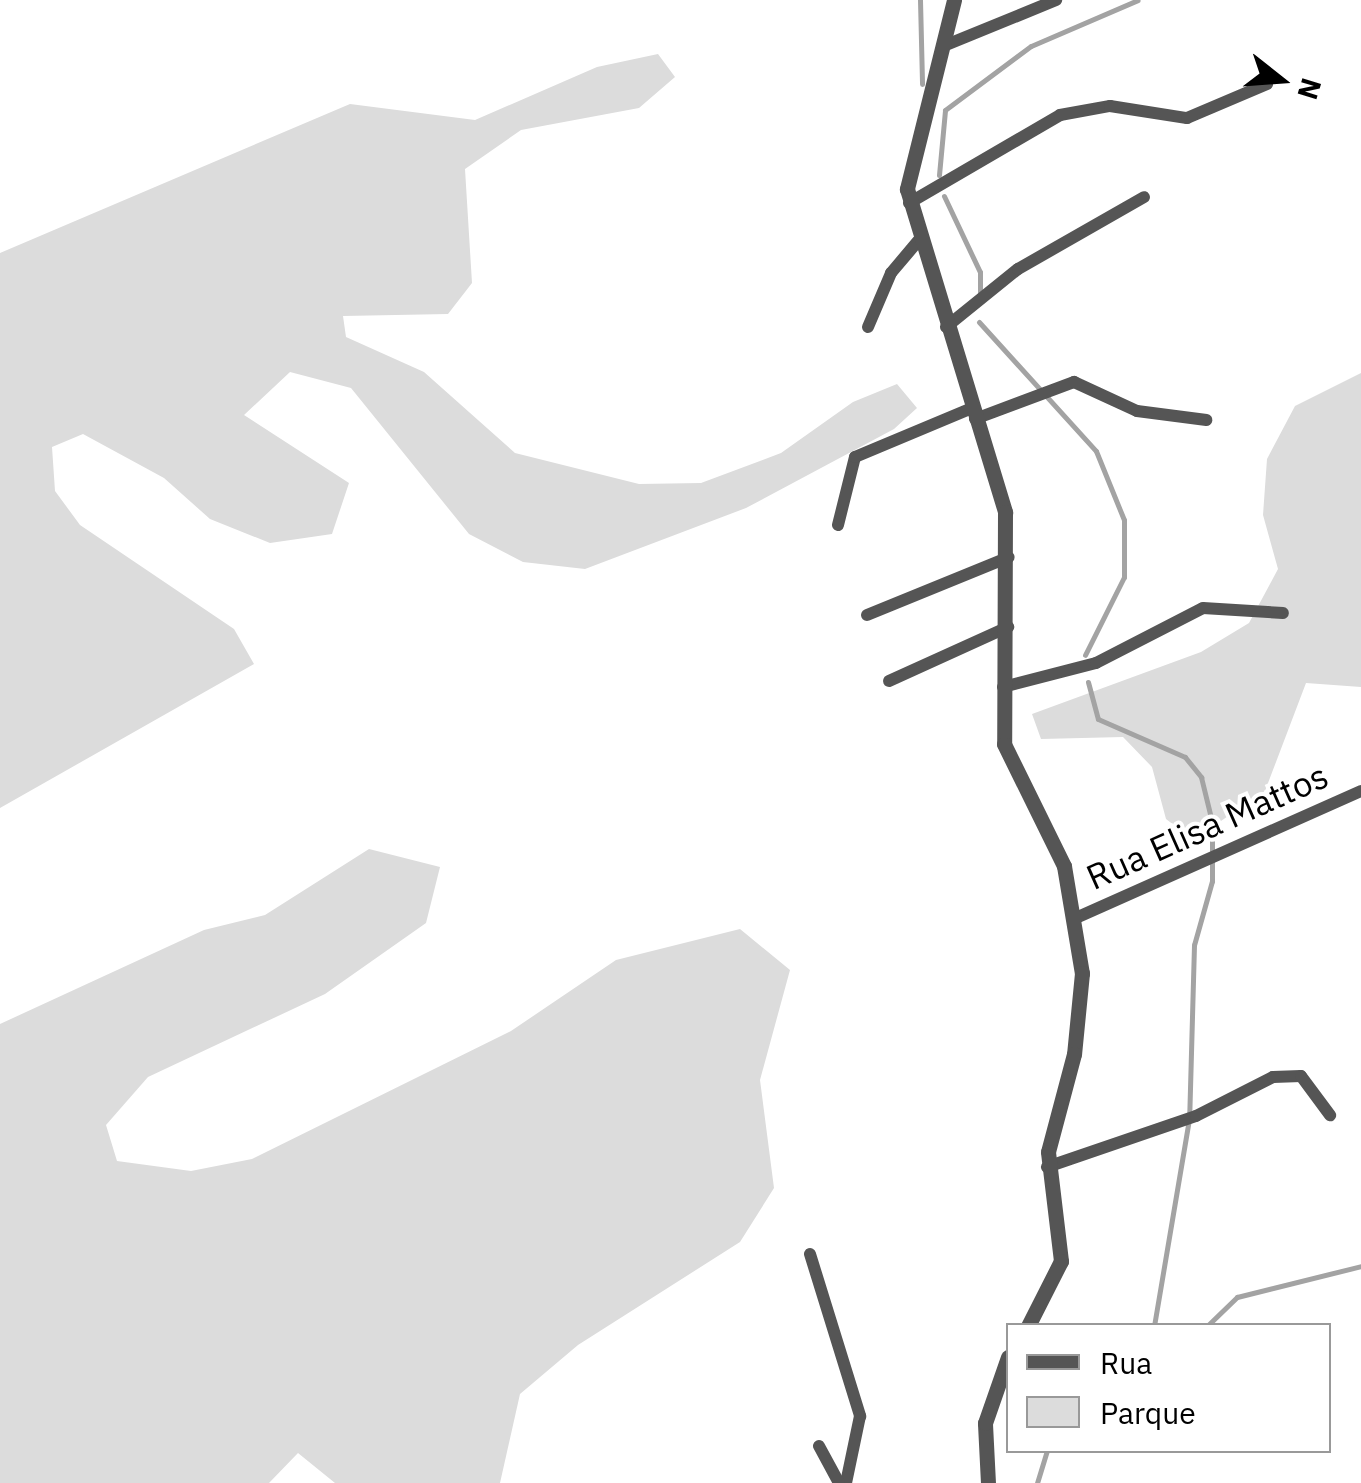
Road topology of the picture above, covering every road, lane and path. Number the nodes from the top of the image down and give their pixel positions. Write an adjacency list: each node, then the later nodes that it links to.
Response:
1 (954, 0): 3 (street)
2 (1056, 0): 3 (street)
3 (946, 45): 6 (street)
4 (1267, 84): 6 (street)
5 (1144, 197): 9 (street)
6 (909, 203): 7 (street)
7 (918, 241): 8 (street); 9 (street)
8 (868, 327)
9 (946, 327): 10 (street)
10 (972, 414): 11 (street); 12 (street); 13 (street)
11 (1206, 420)
12 (838, 525)
13 (1009, 558): 15 (street); 16 (street)
14 (1283, 613): 18 (street)
15 (867, 616)
16 (1008, 626): 17 (street); 18 (street)
17 (889, 682)
18 (1003, 686): 20 (street)
19 (1361, 791): 20 (street, Rua Elisa Mattos)
20 (1078, 917): 22 (street)
21 (1330, 1115): 22 (street)
22 (1047, 1167): 24 (street)
23 (810, 1254): 27 (street)
24 (1030, 1323)
25 (1006, 1362): 28 (street)
26 (819, 1446): 27 (street)
27 (842, 1483)
28 (988, 1483)

